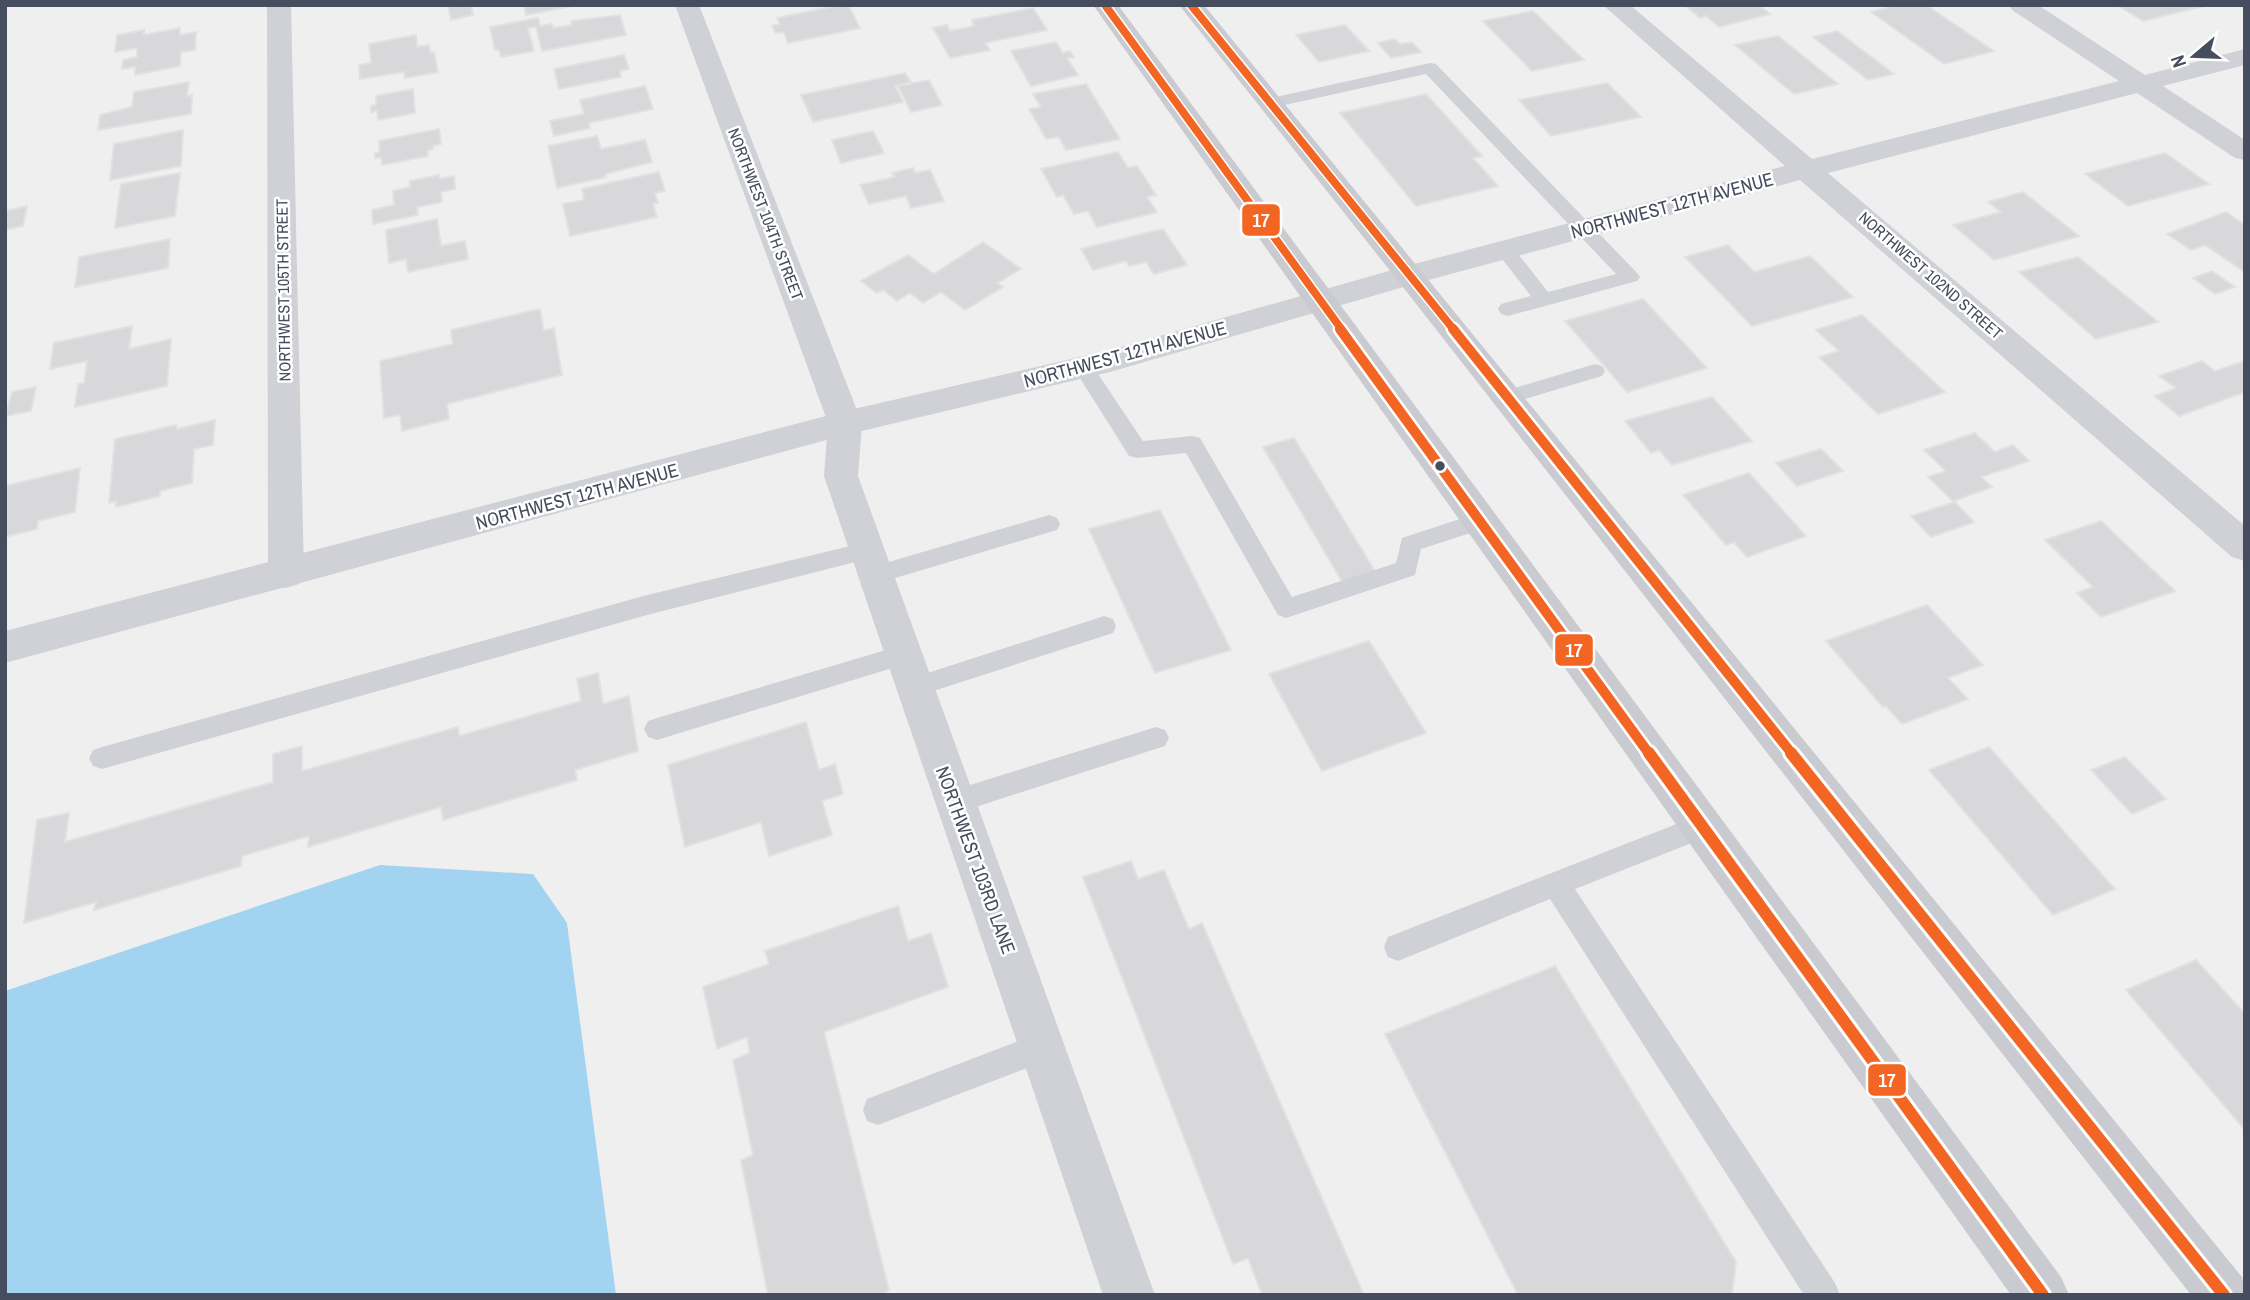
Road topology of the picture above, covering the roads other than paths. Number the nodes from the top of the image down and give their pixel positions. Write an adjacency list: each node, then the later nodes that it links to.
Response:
1 (279, 5): 26 (street, NORTHWEST 105TH STREET)
2 (687, 5): 21 (street, NORTHWEST 104TH STREET)
3 (1105, 5): 15 (main road)
4 (1191, 5): 9 (main road)
5 (1615, 5): 11 (street, NORTHWEST 102ND STREET)
6 (2021, 5): 8 (street)
7 (2245, 57): 8 (street, NORTHWEST 12TH AVENUE)
8 (2138, 83): 10 (street); 11 (street, NORTHWEST 12TH AVENUE)
9 (1271, 103): 12 (lane); 14 (main road)
10 (2245, 152)
11 (1808, 169): 12 (street, NORTHWEST 12TH AVENUE); 24 (street, NORTHWEST 102ND STREET)
12 (1584, 229): 13 (street, NORTHWEST 12TH AVENUE); 16 (lane)
13 (1505, 250): 14 (street, NORTHWEST 12TH AVENUE); 16 (lane)
14 (1410, 275): 15 (street, NORTHWEST 12TH AVENUE); 20 (main road)
15 (1321, 300): 18 (street, NORTHWEST 12TH AVENUE); 22 (main road)
16 (1544, 300): 17 (lane)
17 (1508, 309)
18 (1083, 367): 21 (street, NORTHWEST 12TH AVENUE); 22 (lane)
19 (1595, 371): 20 (lane)
20 (1508, 397): 42 (main road)
21 (845, 423): 25 (street, NORTHWEST 103RD LANE); 26 (street, NORTHWEST 12TH AVENUE)
22 (1481, 521): 34 (main road)
23 (1049, 524): 25 (lane)
24 (2245, 547)
25 (871, 563): 29 (street, NORTHWEST 103RD LANE); 32 (lane)
26 (286, 574): 28 (street, NORTHWEST 12TH AVENUE)
27 (1104, 626): 29 (lane)
28 (5, 647)
29 (909, 671): 30 (lane); 33 (street, NORTHWEST 103RD LANE)
30 (657, 729)
31 (1156, 738): 33 (lane)
32 (103, 758)
33 (954, 802): 37 (street, NORTHWEST 103RD LANE)
34 (1702, 826): 35 (lane); 41 (main road)
35 (1556, 884): 36 (lane); 40 (lane)
36 (1398, 947)
37 (1042, 1047): 38 (lane); 39 (street, NORTHWEST 103RD LANE)
38 (878, 1110)
39 (1129, 1295)
40 (1823, 1295)
41 (2043, 1295)
42 (2224, 1295)

